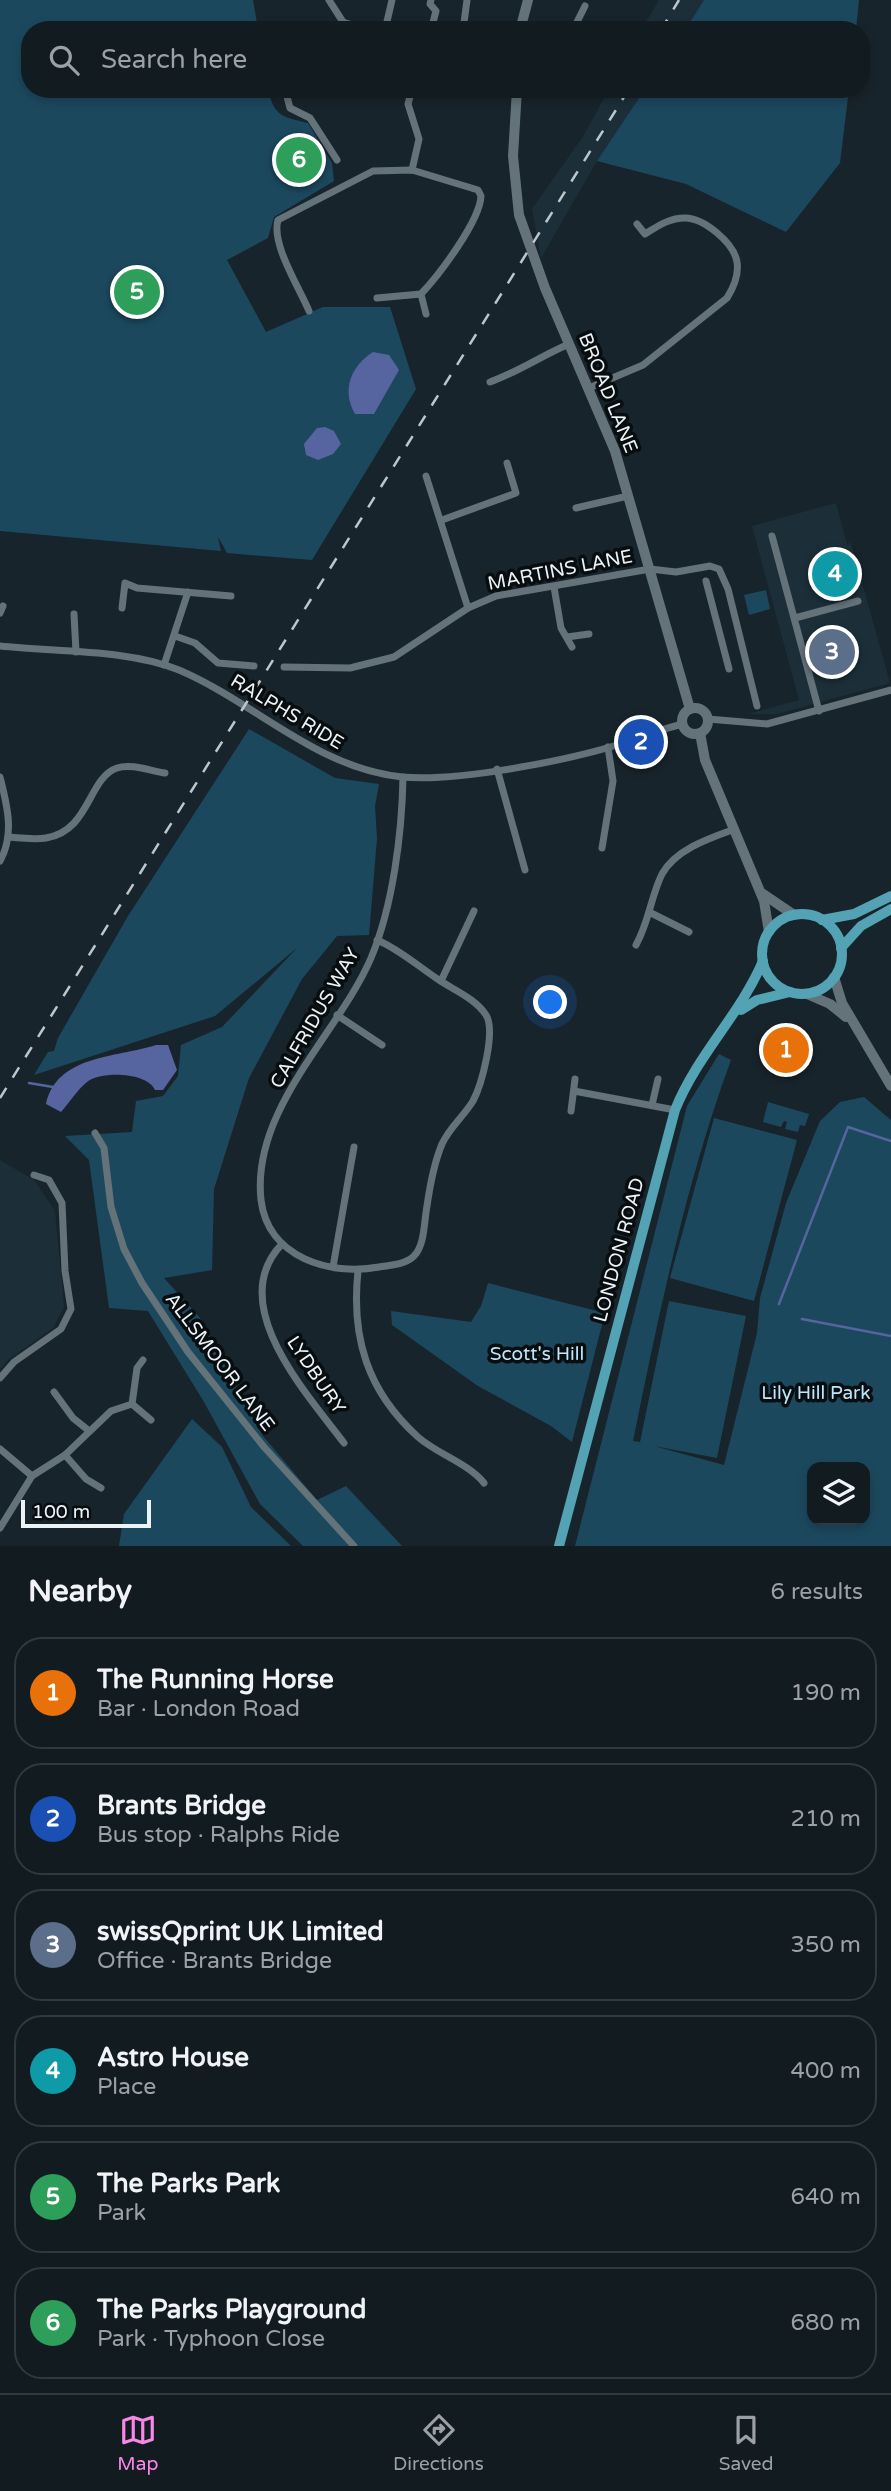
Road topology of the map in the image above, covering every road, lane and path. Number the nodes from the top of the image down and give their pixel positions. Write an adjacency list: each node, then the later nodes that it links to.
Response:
1 (329, 0): 7 (street)
2 (392, 0): 8 (street)
3 (467, 0): 10 (street)
4 (528, 0): 11 (street)
5 (430, 2): 9 (street)
6 (585, 6): 12 (street)
7 (342, 21)
8 (387, 21)
9 (433, 21)
10 (464, 21)
11 (522, 21)
12 (578, 21)
13 (287, 98): 16 (street)
14 (410, 98): 17 (street)
15 (516, 98): 23 (street, BROAD LANE)
16 (337, 160)
17 (412, 170): 19 (street); 21 (street)
18 (637, 224): 25 (street)
19 (421, 294): 20 (street); 22 (street)
20 (377, 298)
21 (309, 311)
22 (426, 314)
23 (569, 344): 24 (street); 25 (street, BROAD LANE)
24 (490, 382)
25 (589, 388): 28 (street, BROAD LANE)
26 (507, 463): 30 (street)
27 (426, 476): 30 (street)
28 (628, 496): 29 (street); 32 (street, BROAD LANE)
29 (576, 508)
30 (442, 520): 39 (street)
31 (772, 536): 42 (street)
32 (650, 569): 34 (street, MARTINS LANE); 41 (street, MARTINS LANE); 58 (street, BROAD LANE)
33 (706, 581): 43 (street)
34 (554, 587): 39 (street, MARTINS LANE); 46 (street)
35 (188, 592): 36 (street); 38 (street); 45 (street)
36 (231, 596)
37 (858, 601): 42 (street)
38 (122, 608)
39 (468, 608): 52 (street, MARTINS LANE)
40 (74, 614): 49 (street)
41 (734, 616): 43 (street); 54 (street)
42 (795, 618): 59 (street)
43 (716, 621): 53 (street)
44 (589, 634): 46 (street)
45 (175, 636): 50 (street); 51 (street)
46 (567, 637): 48 (street)
47 (0, 646): 49 (street, RALPHS RIDE)
48 (572, 647)
49 (76, 652): 50 (street, RALPHS RIDE)
50 (164, 665): 67 (street, RALPHS RIDE)
51 (254, 666)
52 (284, 667)
53 (729, 668)
54 (748, 670): 55 (street); 57 (street)
55 (739, 672)
56 (891, 690): 59 (street)
57 (757, 706)
58 (690, 709): 60 (street); 61 (street)
59 (819, 710): 60 (street)
60 (708, 719): 62 (street)
61 (682, 724): 62 (street); 63 (street, RALPHS RIDE)
62 (700, 733): 68 (street)
63 (608, 747): 64 (street, RALPHS RIDE); 70 (street)
64 (498, 769): 67 (street, RALPHS RIDE); 72 (street)
65 (165, 773): 69 (street)
66 (0, 777): 69 (street)
67 (403, 777): 82 (street, CALFRIDUS WAY)
68 (735, 829): 73 (street); 77 (street)
69 (8, 837): 71 (street)
70 (602, 848)
71 (0, 861)
72 (525, 870)
73 (758, 889): 78 (street); 81 (street)
74 (891, 896): 79 (main road)
75 (891, 909): 84 (main road)
76 (474, 911): 87 (street)
77 (651, 913): 80 (street); 83 (street)
78 (794, 915): 79 (main road); 81 (main road)
79 (822, 920): 84 (main road)
80 (689, 932)
81 (769, 932): 85 (main road)
82 (377, 940): 87 (street, CALFRIDUS WAY); 90 (street, CALFRIDUS WAY)
83 (636, 945)
84 (841, 948): 86 (main road)
85 (763, 961): 88 (main road); 91 (main road, LONDON ROAD)
86 (834, 977): 89 (main road); 92 (street)
87 (441, 981): 106 (street, CALFRIDUS WAY)
88 (790, 992): 89 (main road); 91 (main road, LONDON ROAD)
89 (807, 994): 92 (street)
90 (337, 1015): 93 (street); 104 (street, CALFRIDUS WAY)
91 (732, 1016): 99 (main road, LONDON ROAD)
92 (856, 1028): 96 (street)
93 (382, 1045)
94 (575, 1079): 97 (street)
95 (658, 1079): 98 (street)
96 (891, 1086)
97 (574, 1091): 98 (street); 100 (street)
98 (652, 1105): 99 (street)
99 (675, 1110): 121 (main road, LONDON ROAD)
100 (570, 1111)
101 (95, 1133): 120 (street, ALLSMOOR LANE)
102 (355, 1147): 105 (street)
103 (34, 1175): 108 (street)
104 (282, 1244): 105 (street, CALFRIDUS WAY); 113 (street, LYDBURY)
105 (333, 1267): 106 (street, CALFRIDUS WAY)
106 (358, 1271): 117 (street)
107 (143, 1360): 110 (street)
108 (0, 1378)
109 (54, 1392): 112 (street)
110 (132, 1404): 111 (street); 112 (street)
111 (151, 1420)
112 (88, 1430): 115 (street)
113 (344, 1443)
114 (0, 1449): 116 (street)
115 (65, 1455): 116 (street); 118 (street)
116 (32, 1476): 119 (street)
117 (484, 1483)
118 (101, 1488)
119 (0, 1528)
120 (354, 1546)
121 (559, 1546)

